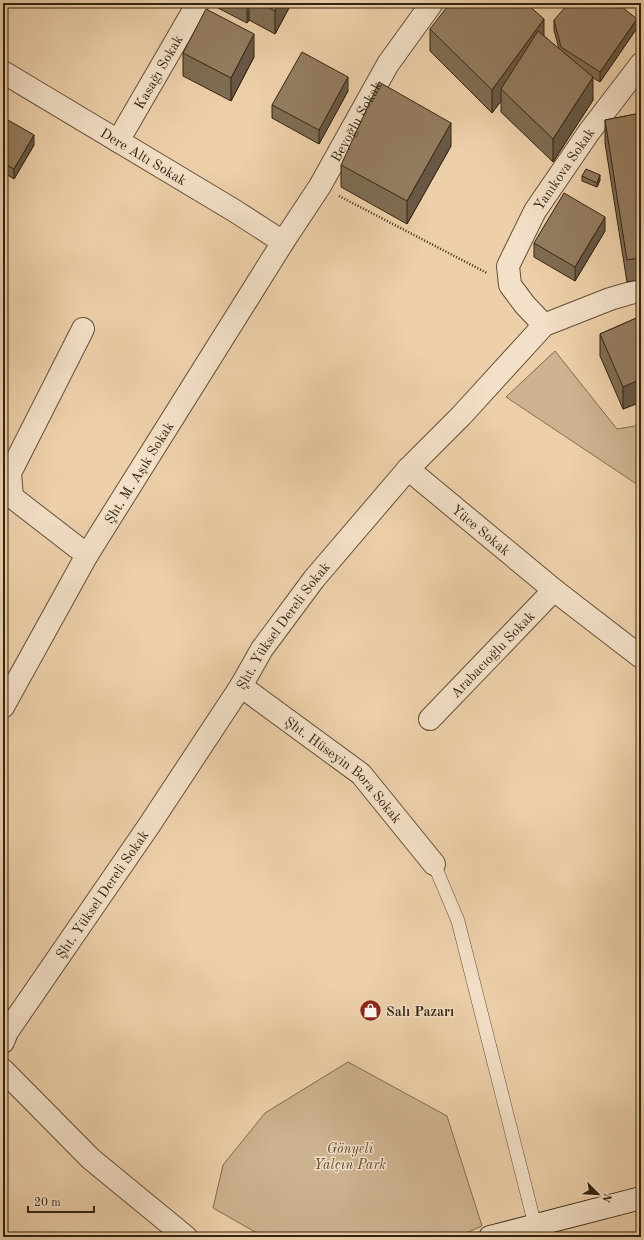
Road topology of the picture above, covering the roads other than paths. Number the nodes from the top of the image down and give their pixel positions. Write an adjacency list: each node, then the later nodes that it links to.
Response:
1 (198, 3): 5 (street, Kasağı Sokak)
2 (432, 3): 6 (street, Beyoğlu Sokak)
3 (641, 64): 8 (street, Yanıkova Sokak)
4 (3, 72): 5 (street, Dere Altı Sokak)
5 (118, 141): 6 (street, Dere Altı Sokak)
6 (283, 242): 11 (street, Şht. M. Aşık Sokak)
7 (641, 290): 8 (street, Şht. Yüksel Dereli Sokak)
8 (544, 325): 10 (street, Şht. Yüksel Dereli Sokak)
9 (83, 329): 11 (street)
10 (408, 469): 12 (street, Yüce Sokak); 14 (street, Şht. Yüksel Dereli Sokak)
11 (87, 556): 15 (street, Şht. M. Aşık Sokak)
12 (554, 590): 13 (street, Yüce Sokak); 16 (street, Arabacıoğlu Sokak)
13 (641, 657)
14 (241, 686): 17 (street, Şht. Hüseyin Bora Sokak); 18 (street, Şht. Yüksel Dereli Sokak)
15 (3, 707)
16 (430, 719)
17 (434, 864): 21 (lane)
18 (4, 1035)
19 (3, 1070): 22 (street)
20 (641, 1198): 21 (street)
21 (535, 1225): 23 (street)
22 (186, 1237)
23 (490, 1237)

